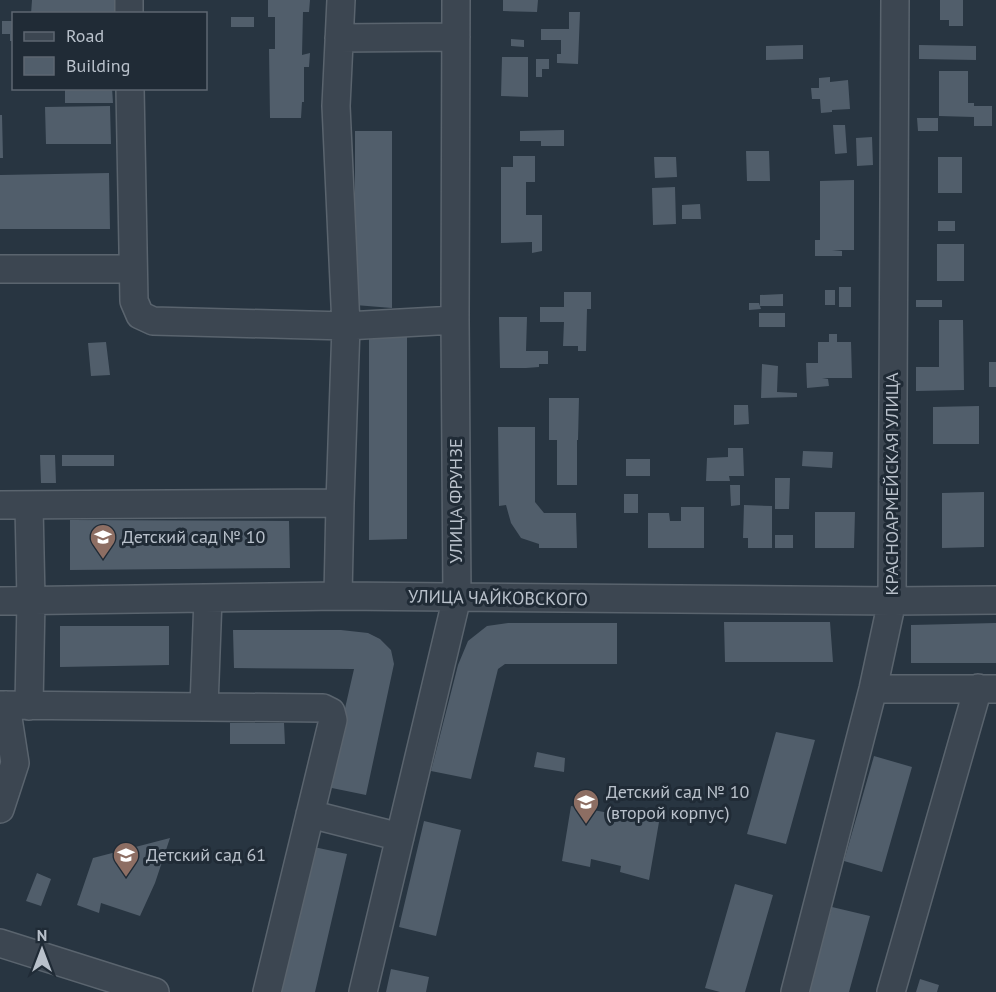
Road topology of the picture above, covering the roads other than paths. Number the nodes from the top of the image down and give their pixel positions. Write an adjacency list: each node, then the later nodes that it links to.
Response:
1 (341, 0): 5 (street)
2 (456, 0): 4 (street, УЛИЦА ФРУНЗЕ)
3 (895, 0): 20 (street, КРАСНОАРМЕЙСКАЯ УЛИЦА)
4 (456, 37): 5 (street); 9 (street, УЛИЦА ФРУНЗЕ)
5 (339, 38): 10 (street)
6 (130, 90): 8 (street)
7 (0, 268): 8 (street)
8 (133, 268): 10 (street)
9 (454, 320): 10 (street); 15 (street, УЛИЦА ФРУНЗЕ)
10 (346, 326): 11 (street)
11 (340, 503): 13 (street); 14 (street)
12 (0, 506): 13 (street)
13 (29, 506): 17 (street)
14 (338, 596): 15 (street, УЛИЦА ЧАЙКОВСКОГО); 16 (street, УЛИЦА ЧАЙКОВСКОГО)
15 (457, 597): 20 (street, УЛИЦА ЧАЙКОВСКОГО); 27 (street, УЛИЦА ФРУНЗЕ)
16 (208, 598): 17 (street, УЛИЦА ЧАЙКОВСКОГО); 24 (street)
17 (31, 600): 19 (street, УЛИЦА ЧАЙКОВСКОГО); 23 (street)
18 (996, 600): 20 (street, УЛИЦА ЧАЙКОВСКОГО)
19 (0, 601)
20 (892, 601): 22 (street, КРАСНОАРМЕЙСКАЯ УЛИЦА)
21 (987, 688): 22 (street); 33 (street)
22 (873, 689): 32 (street, КРАСНОАРМЕЙСКАЯ УЛИЦА)
23 (12, 705): 24 (street); 25 (street)
24 (204, 707): 26 (street)
25 (0, 809)
26 (310, 814): 27 (street); 30 (street)
27 (400, 837): 31 (street, УЛИЦА ФРУНЗЕ)
28 (0, 943): 29 (street)
29 (155, 992)
30 (267, 992)
31 (363, 992)
32 (795, 992)
33 (891, 992)

